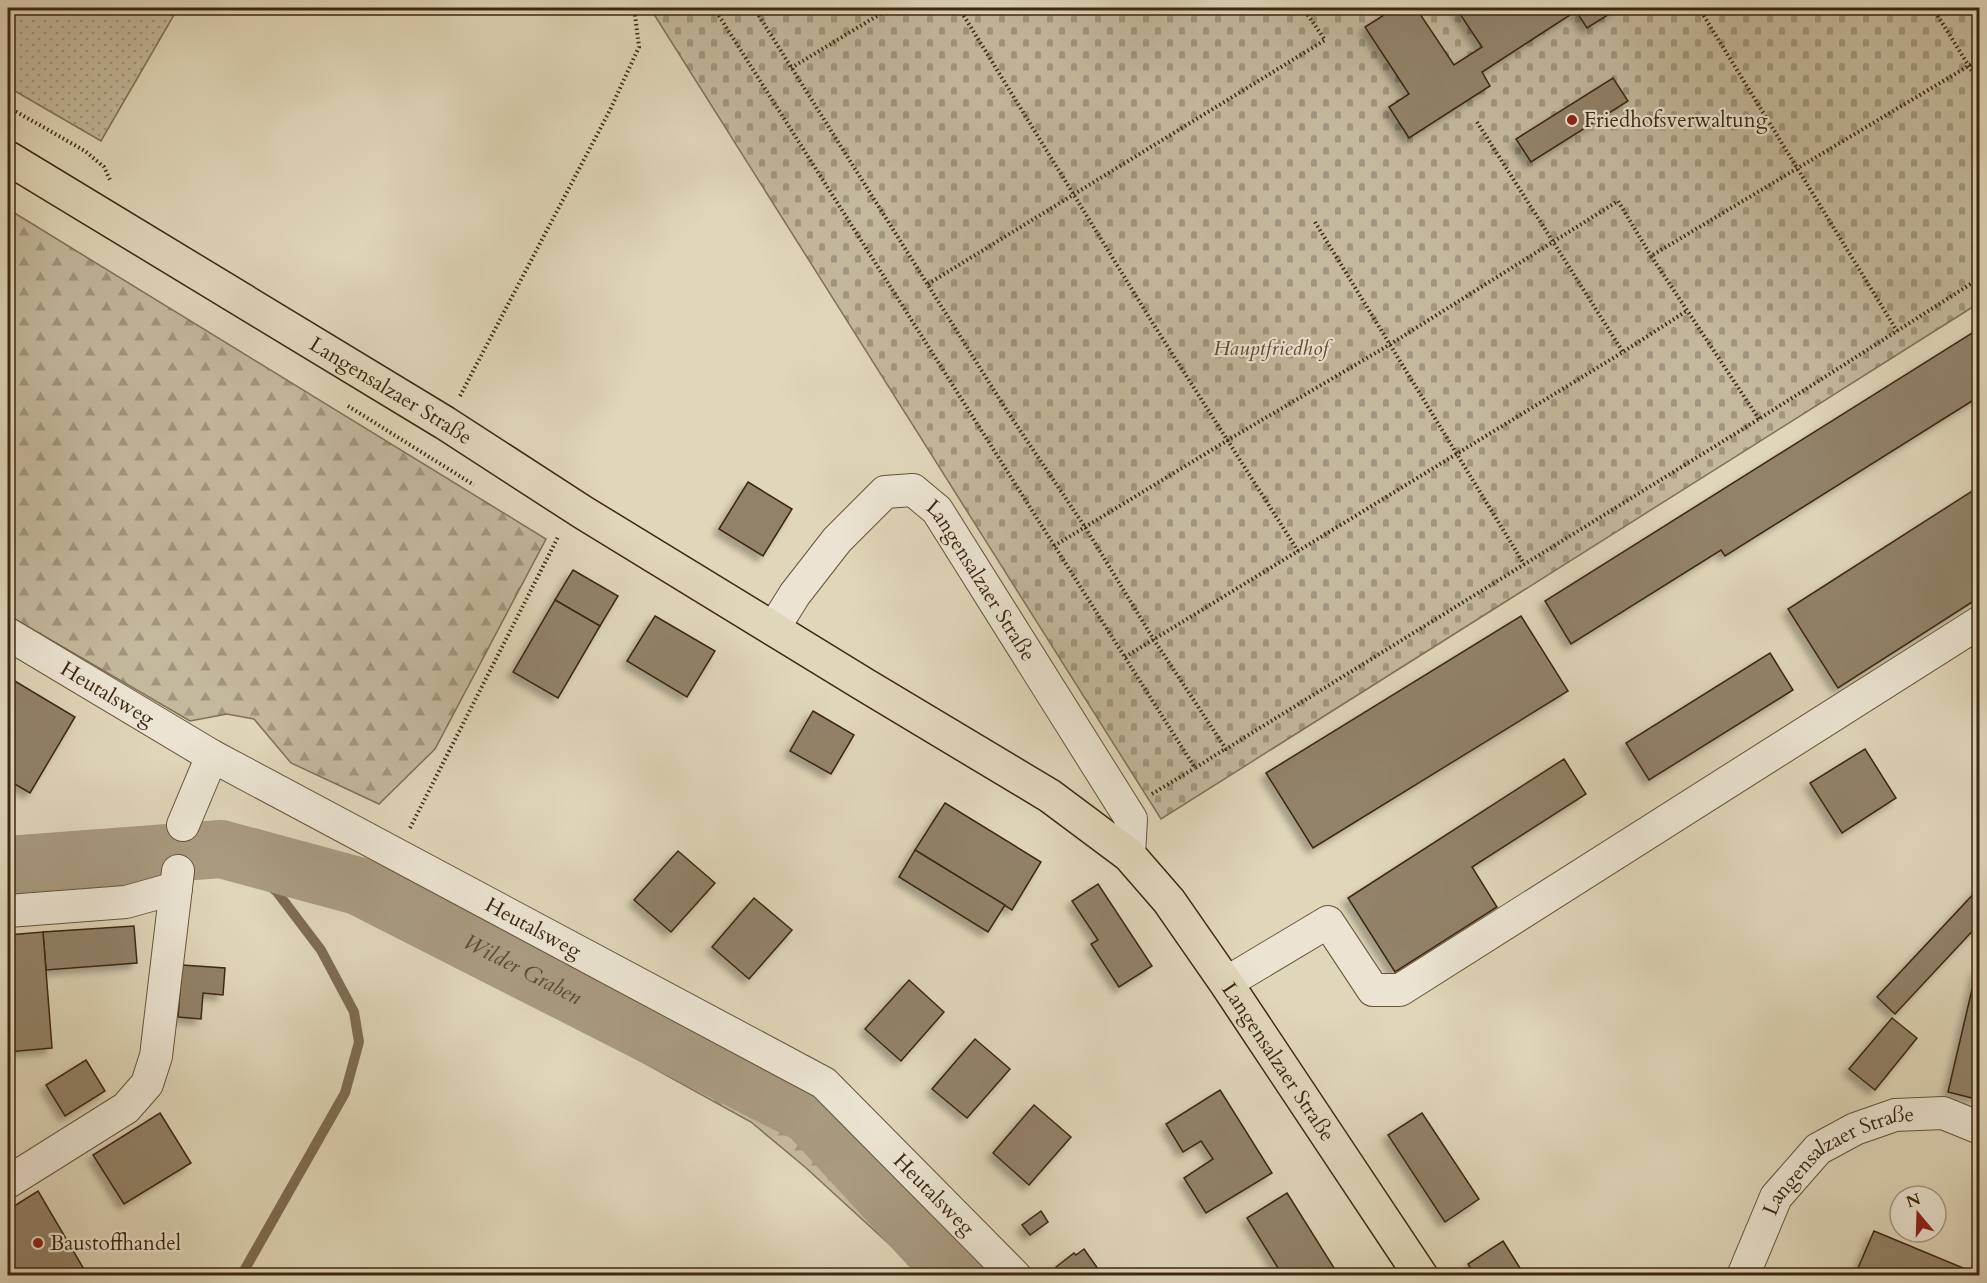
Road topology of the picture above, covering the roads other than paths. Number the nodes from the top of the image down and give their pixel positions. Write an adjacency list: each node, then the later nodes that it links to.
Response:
1 (8, 158): 3 (main road, Langensalzaer Straße)
2 (1980, 622): 9 (street)
3 (773, 629): 7 (main road, Langensalzaer Straße); 7 (street, Langensalzaer Straße)
4 (8, 634): 5 (street, Heutalsweg)
5 (212, 756): 6 (street); 12 (street, Heutalsweg)
6 (183, 825)
7 (1129, 855): 9 (main road, Langensalzaer Straße)
8 (8, 911): 11 (street)
9 (1226, 983): 13 (main road, Langensalzaer Straße)
10 (1980, 1128): 14 (street, Langensalzaer Straße)
11 (8, 1182)
12 (1015, 1275)
13 (1421, 1275)
14 (1743, 1275)

